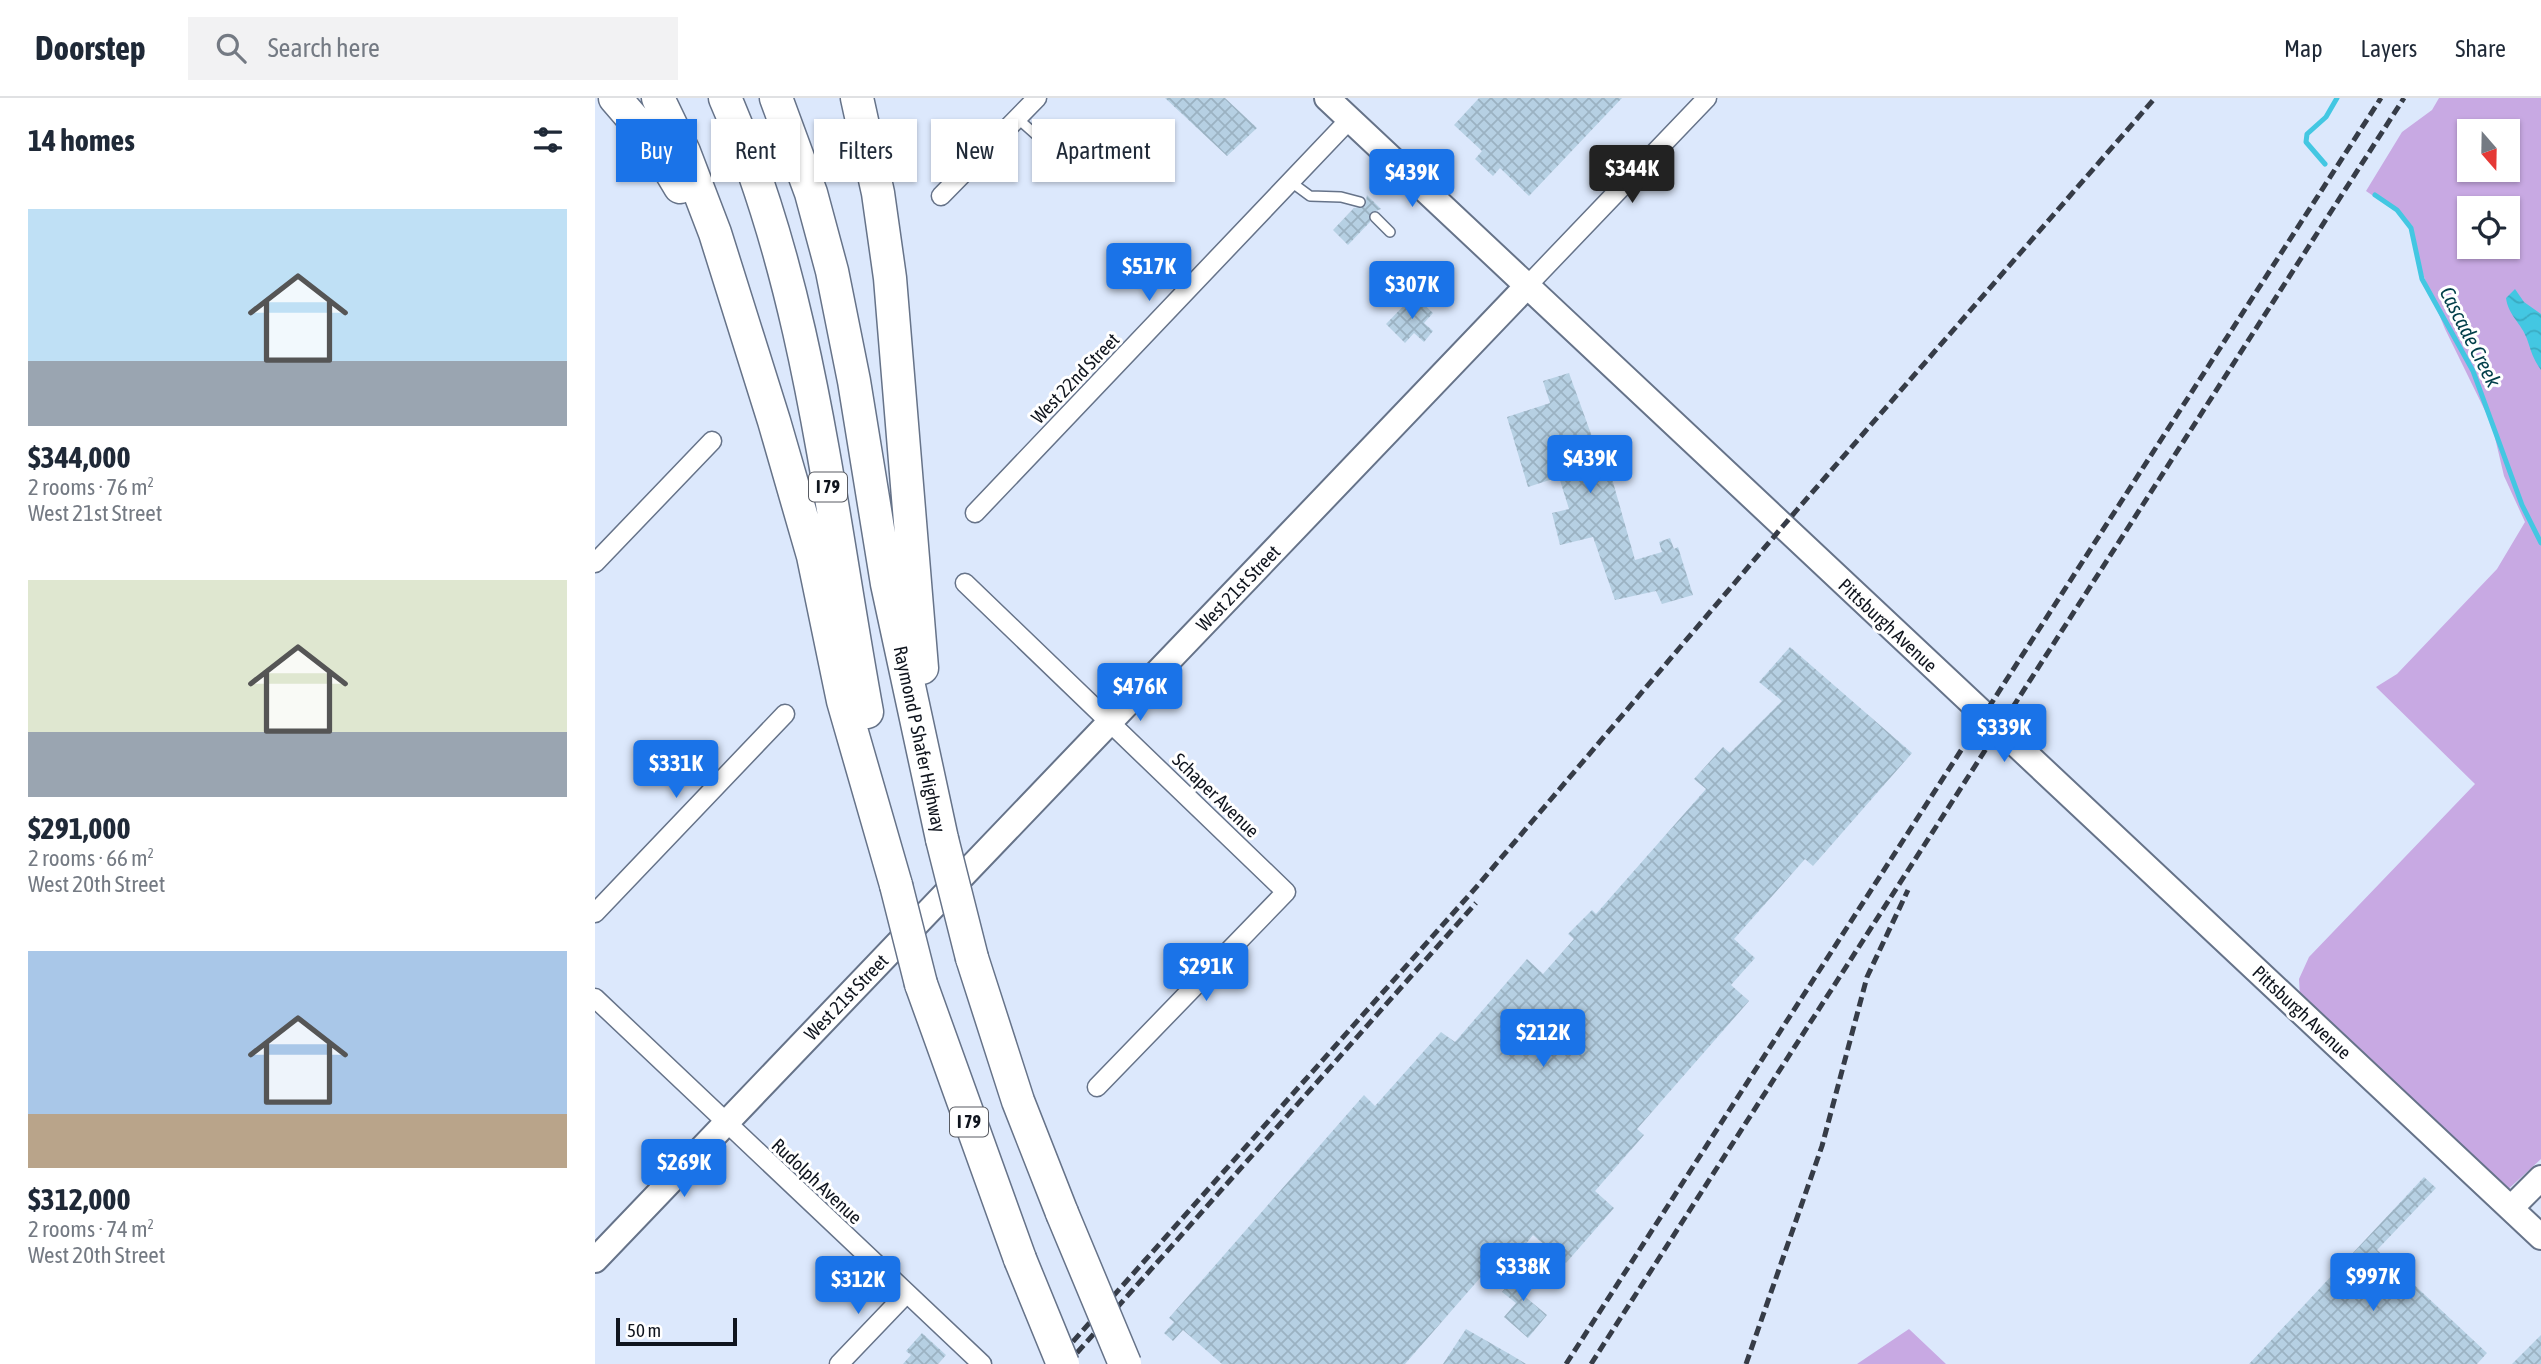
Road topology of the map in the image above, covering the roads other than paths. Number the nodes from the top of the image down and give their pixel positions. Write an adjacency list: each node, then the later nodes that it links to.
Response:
1 (615, 98): 18 (highway)
2 (657, 98): 18 (highway)
3 (725, 98): 26 (highway, I 79)
4 (775, 98): 25 (highway, Raymond P Shafer Highway / I 79)
5 (857, 98): 25 (highway)
6 (1037, 98): 9 (street)
7 (1327, 98): 10 (street, Pittsburgh Avenue)
8 (1707, 98): 17 (street, West 21st Street)
9 (1017, 118): 11 (lane); 13 (street)
10 (1350, 119): 12 (street, West 22nd Street); 17 (street, Pittsburgh Avenue)
11 (1032, 131)
12 (1291, 182): 14 (lane); 20 (street, West 22nd Street)
13 (941, 196)
14 (1360, 202)
15 (1374, 217): 16 (lane)
16 (1390, 232)
17 (1528, 285): 24 (street, West 21st Street); 32 (street, Pittsburgh Avenue)
18 (742, 322): 26 (highway)
19 (712, 441): 21 (street)
20 (975, 513)
21 (595, 563)
22 (965, 583): 24 (street, Schaper Avenue)
23 (785, 714): 27 (street)
24 (1111, 721): 29 (street, Schaper Avenue); 30 (street, West 21st Street)
25 (930, 774): 39 (highway, Raymond P Shafer Highway / I 79, bridge)
26 (896, 885): 38 (highway, I 79, bridge)
27 (595, 913)
28 (595, 998): 30 (street, Rudolph Avenue)
29 (1097, 1087)
30 (725, 1123): 34 (street, West 21st Street); 35 (street, Rudolph Avenue)
31 (2541, 1178): 32 (street)
32 (2511, 1208): 33 (street, Pittsburgh Avenue)
33 (2541, 1237)
34 (595, 1260)
35 (906, 1294): 36 (street); 37 (street, Rudolph Avenue)
36 (839, 1364)
37 (982, 1364)
38 (1063, 1364)
39 (1125, 1364)

